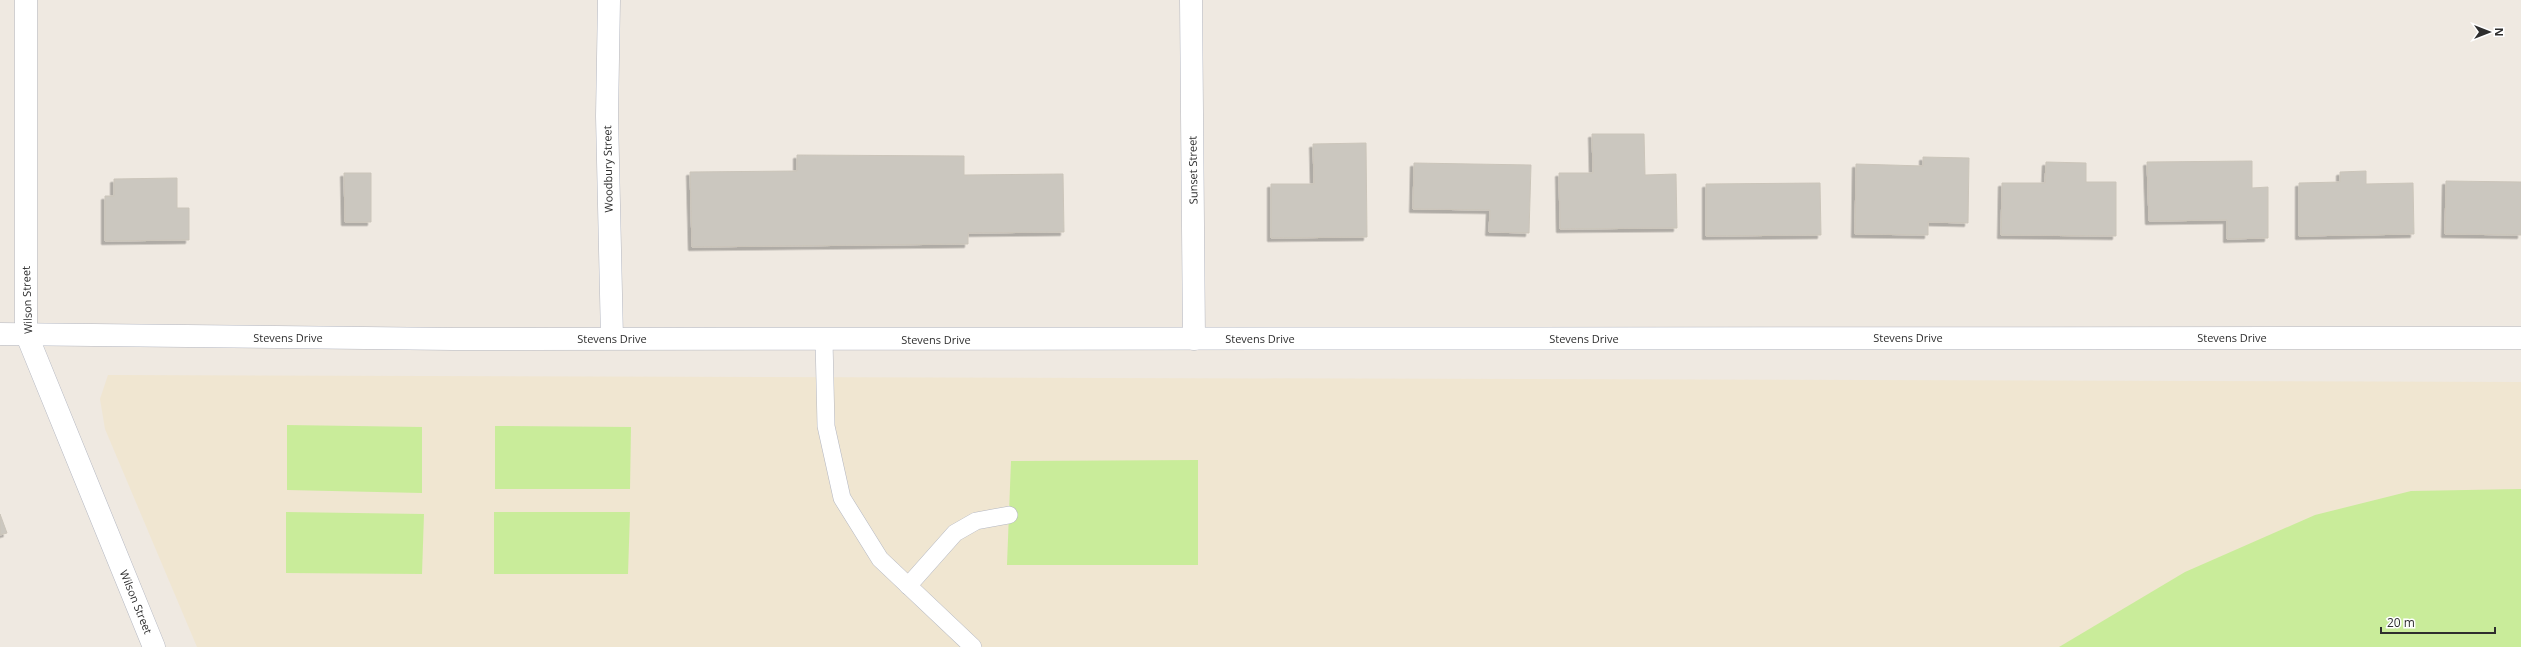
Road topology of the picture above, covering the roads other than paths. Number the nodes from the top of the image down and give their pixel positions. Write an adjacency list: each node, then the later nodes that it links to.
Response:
1 (26, 0): 5 (street, Wilson Street)
2 (608, 0): 6 (street, Woodbury Street)
3 (1191, 0): 8 (street, Sunset Street)
4 (0, 334): 5 (street, Stevens Drive)
5 (26, 334): 6 (street, Stevens Drive); 12 (street, Wilson Street)
6 (612, 338): 9 (street, Stevens Drive)
7 (2521, 338): 8 (street, Stevens Drive)
8 (1194, 339): 9 (street, Stevens Drive)
9 (824, 340): 11 (lane)
10 (1009, 515): 11 (lane)
11 (908, 586): 13 (lane)
12 (154, 647)
13 (973, 647)

